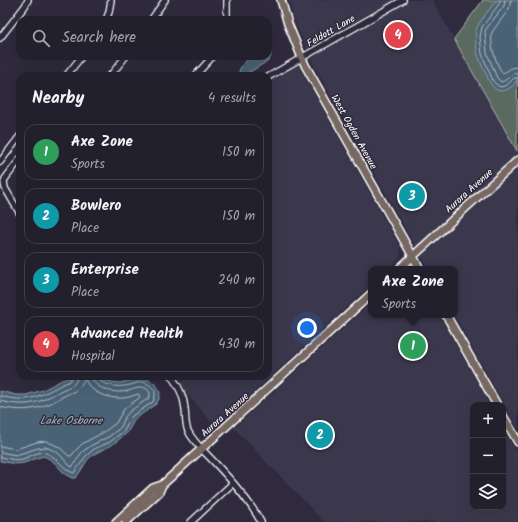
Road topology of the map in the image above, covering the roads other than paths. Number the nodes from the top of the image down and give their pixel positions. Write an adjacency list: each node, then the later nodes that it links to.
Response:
1 (28, 0): 7 (street)
2 (111, 0): 8 (street)
3 (227, 0): 10 (street)
4 (282, 0): 13 (main road, West Ogden Avenue)
5 (403, 0): 13 (street, Feldott Lane)
6 (162, 1): 9 (street)
7 (17, 16)
8 (108, 16)
9 (153, 16)
10 (227, 16)
11 (16, 18): 12 (street)
12 (0, 38)
13 (302, 58): 20 (street, Feldott Lane); 26 (main road, West Ogden Avenue)
14 (79, 60): 17 (street)
15 (123, 60): 18 (street)
16 (209, 60): 19 (street)
17 (69, 72)
18 (113, 72)
19 (198, 72)
20 (272, 75)
21 (16, 141): 23 (street)
22 (518, 160): 26 (main road, Aurora Avenue)
23 (0, 162)
24 (16, 164): 25 (street)
25 (16, 207)
26 (413, 256): 27 (main road, Aurora Avenue); 28 (main road, West Ogden Avenue)
27 (402, 266)
28 (418, 266)
29 (368, 297): 35 (main road, Aurora Avenue)
30 (448, 318): 32 (main road)
31 (174, 380): 35 (street)
32 (495, 402)
33 (506, 421): 34 (main road)
34 (518, 442)
35 (202, 449): 36 (street); 37 (main road, Aurora Avenue)
36 (233, 483): 40 (street); 41 (street)
37 (162, 485): 38 (main road, Aurora Avenue); 39 (main road, Aurora Avenue)
38 (116, 522)
39 (126, 522)
40 (191, 522)
41 (261, 522)

